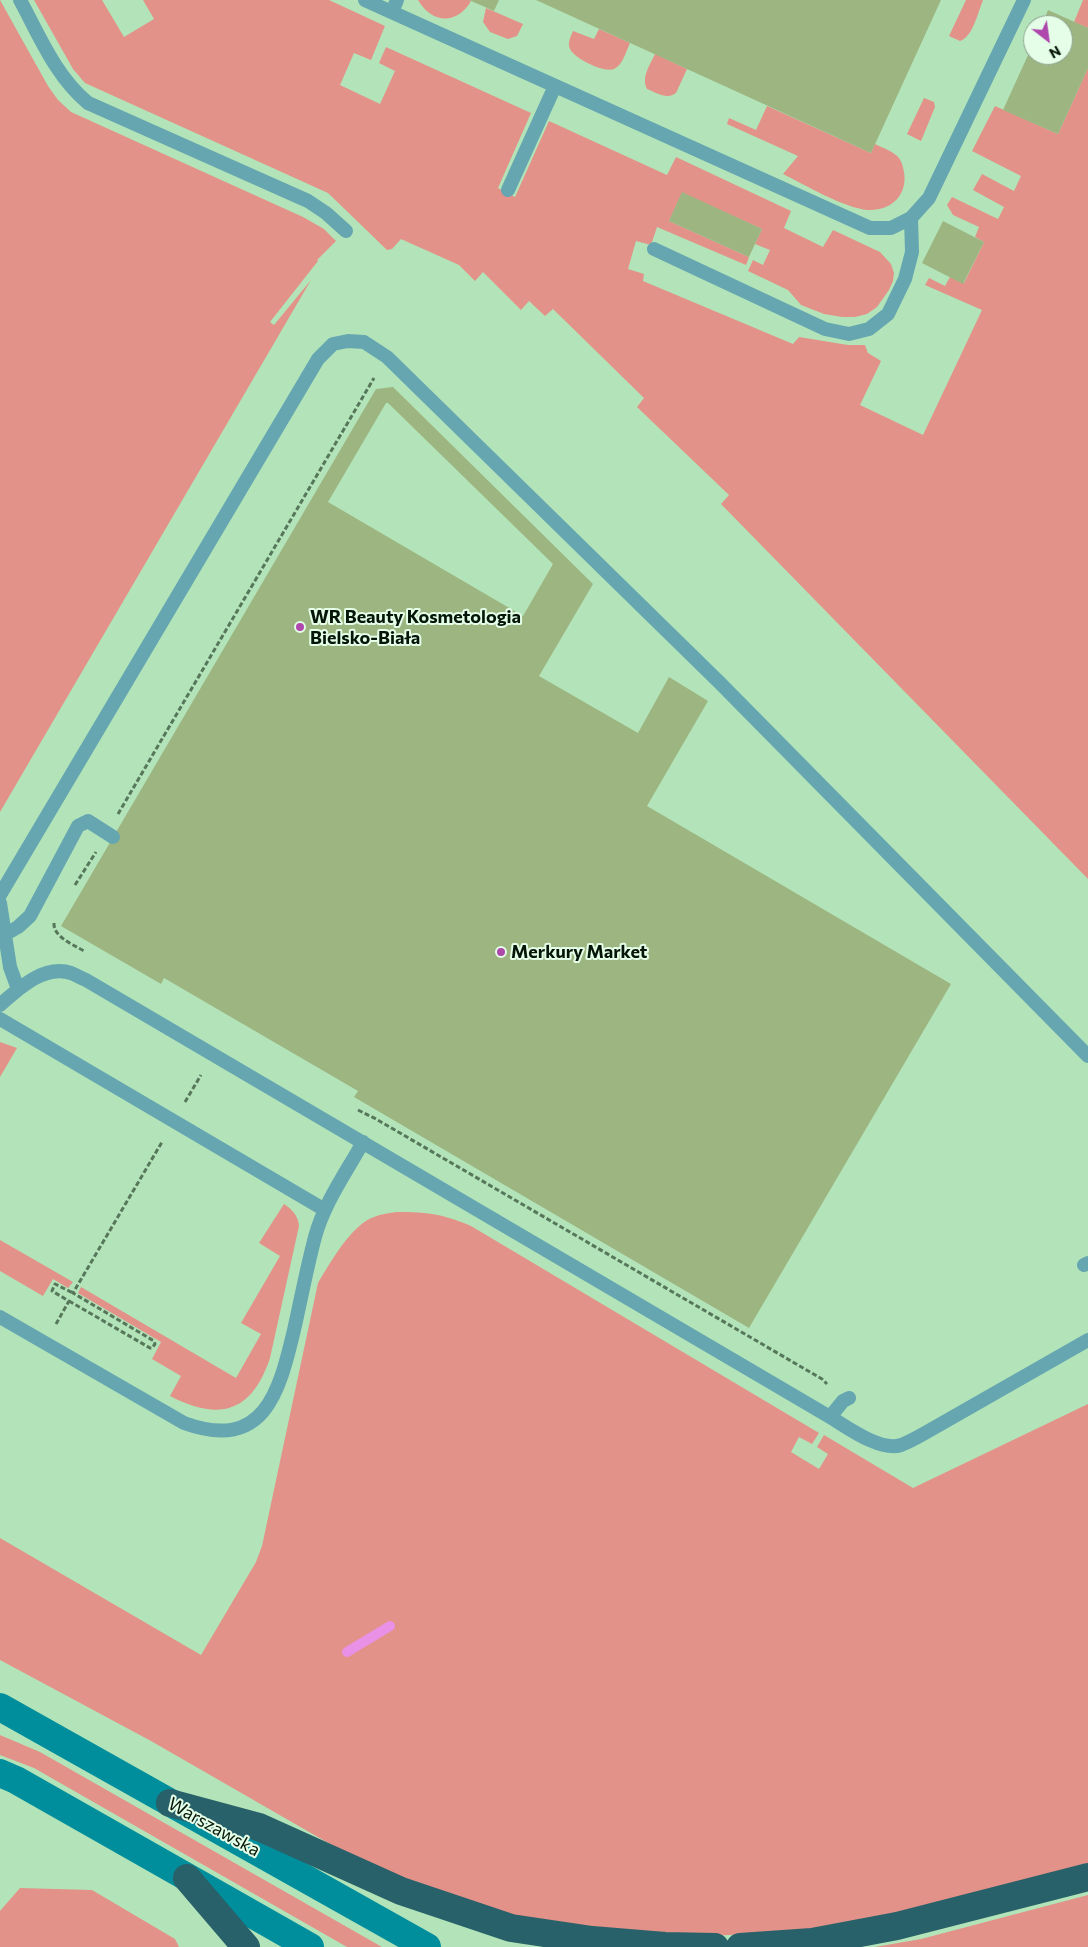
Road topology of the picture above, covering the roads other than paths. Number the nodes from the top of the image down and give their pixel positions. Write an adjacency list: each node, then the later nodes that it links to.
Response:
1 (20, 0): 8 (lane)
2 (365, 0): 4 (lane)
3 (1024, 0): 7 (lane)
4 (394, 6): 5 (lane)
5 (555, 86): 6 (lane); 7 (lane)
6 (508, 190)
7 (911, 218): 9 (lane)
8 (346, 231)
9 (654, 249)
10 (110, 835): 13 (lane)
11 (0, 895): 17 (lane)
12 (0, 903): 13 (lane)
13 (4, 935): 14 (lane)
14 (18, 989): 15 (lane); 18 (lane)
15 (0, 1004)
16 (0, 1020): 19 (lane)
17 (1088, 1056)
18 (363, 1142): 19 (lane); 23 (lane)
19 (325, 1210): 20 (lane)
20 (0, 1317)
21 (1088, 1340): 23 (lane)
22 (846, 1399): 23 (lane)
23 (830, 1417)
24 (0, 1706): 26 (main road, Warszawska)
25 (0, 1774): 28 (main road)
26 (170, 1802): 31 (main road, Warszawska); 32 (highway)
27 (1088, 1877): 33 (highway)
28 (187, 1878): 29 (highway); 30 (main road)
29 (246, 1947)
30 (310, 1947)
31 (427, 1947)
32 (715, 1947)
33 (740, 1947)

